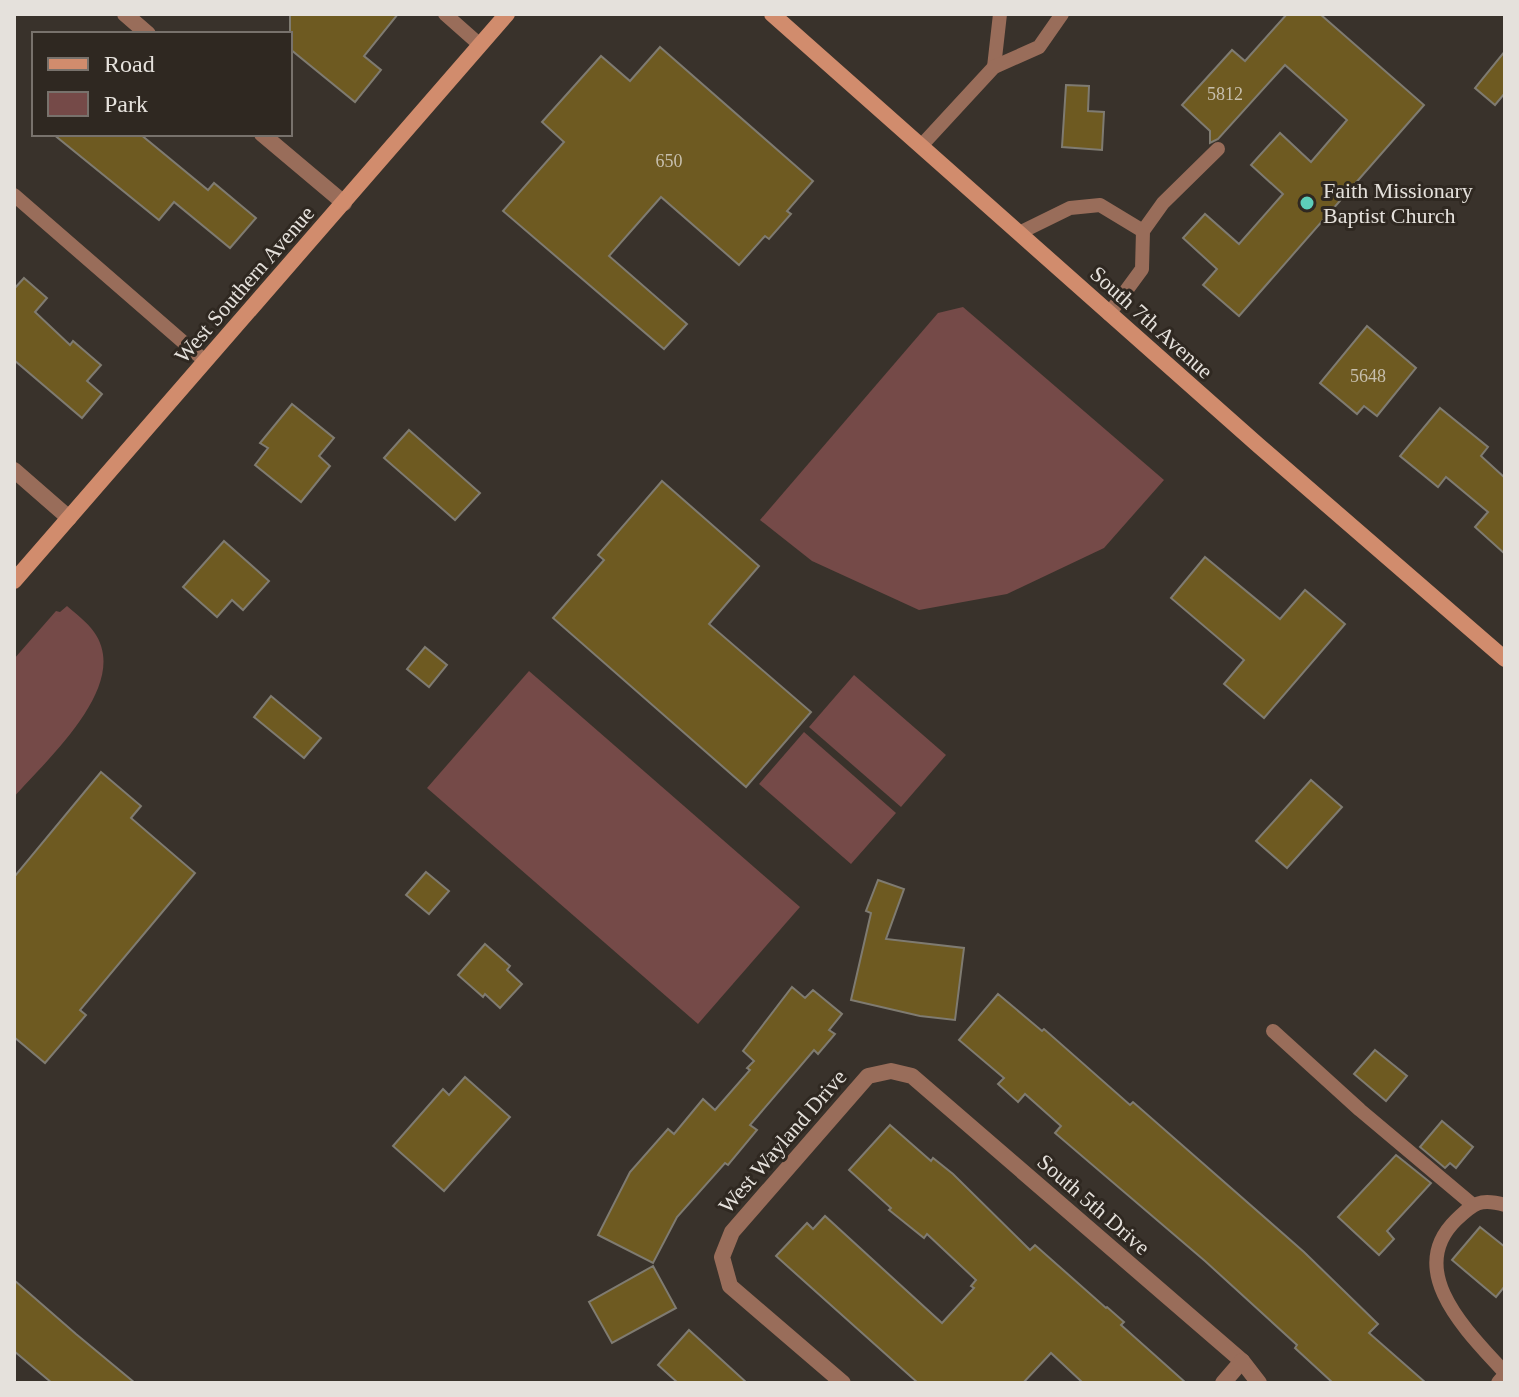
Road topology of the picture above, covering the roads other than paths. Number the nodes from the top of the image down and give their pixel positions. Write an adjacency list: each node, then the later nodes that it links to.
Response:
1 (125, 14): 7 (street)
2 (445, 14): 8 (lane)
3 (507, 14): 8 (main road, West Southern Avenue)
4 (772, 14): 11 (main road, South 7th Avenue)
5 (1000, 14): 9 (lane)
6 (1062, 14): 9 (lane)
7 (146, 32)
8 (480, 45): 14 (main road, West Southern Avenue)
9 (994, 67): 11 (lane)
10 (264, 136): 14 (street)
11 (921, 146): 16 (main road, South 7th Avenue)
12 (1218, 149): 15 (lane)
13 (14, 195): 18 (lane)
14 (344, 203): 18 (main road, West Southern Avenue)
15 (1143, 231): 16 (lane); 17 (lane)
16 (1019, 233): 17 (main road, South 7th Avenue)
17 (1109, 314): 22 (main road, South 7th Avenue)
18 (205, 361): 20 (main road, West Southern Avenue)
19 (14, 470): 20 (street)
20 (69, 518): 21 (main road, West Southern Avenue)
21 (14, 581)
22 (1505, 659)
23 (1273, 1031): 25 (lane)
24 (891, 1071): 27 (street, South 5th Drive); 29 (street, West Wayland Drive)
25 (1473, 1205): 26 (lane); 28 (lane)
26 (1505, 1205)
27 (1242, 1361): 30 (street); 31 (street, South 5th Drive)
28 (1505, 1375): 32 (street)
29 (843, 1383)
30 (1223, 1383)
31 (1259, 1383)
32 (1499, 1383)

